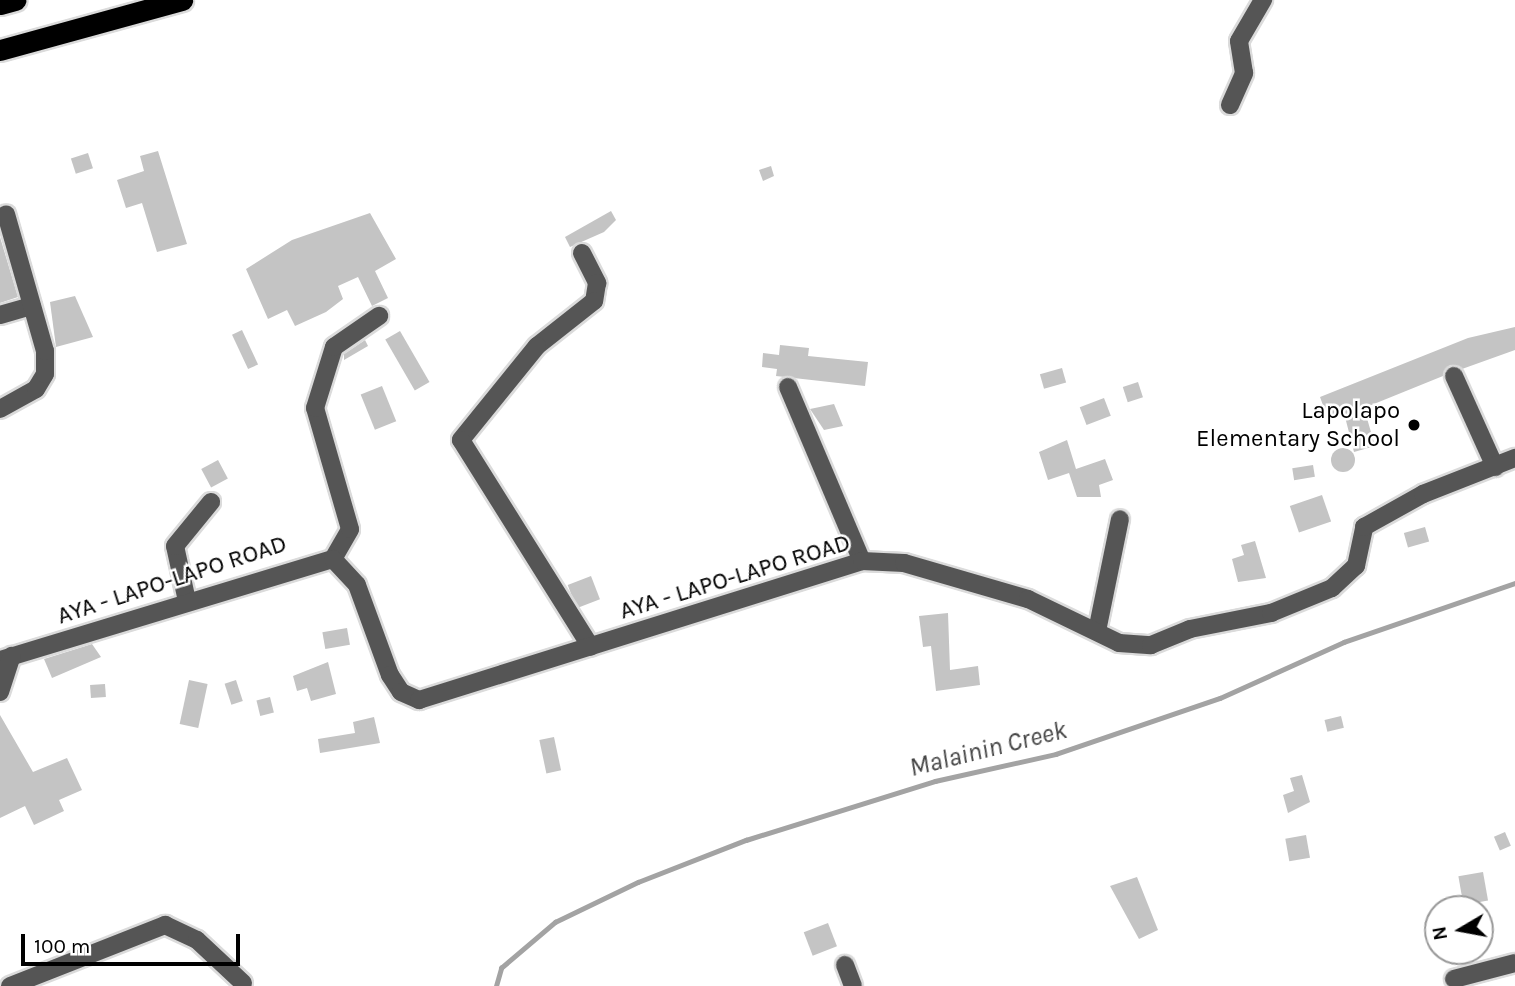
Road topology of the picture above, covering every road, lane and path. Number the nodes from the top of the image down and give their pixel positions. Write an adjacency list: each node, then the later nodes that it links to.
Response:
1 (15, 0): 4 (highway)
2 (182, 0): 5 (highway)
3 (1263, 0): 6 (street)
4 (0, 4)
5 (0, 50)
6 (1230, 106)
7 (6, 214): 9 (street)
8 (582, 253): 23 (street)
9 (32, 306): 10 (street); 14 (street)
10 (0, 315)
11 (379, 316): 19 (street)
12 (1454, 376): 16 (street)
13 (788, 387): 20 (street)
14 (0, 409)
15 (1515, 458): 16 (street, AYA - LAPO-LAPO ROAD)
16 (1495, 467): 22 (street, AYA - LAPO-LAPO ROAD)
17 (211, 502): 21 (street)
18 (1119, 519): 22 (street)
19 (333, 559): 21 (street, AYA - LAPO-LAPO ROAD); 23 (street, AYA - LAPO-LAPO ROAD)
20 (862, 561): 22 (street, AYA - LAPO-LAPO ROAD); 23 (street, AYA - LAPO-LAPO ROAD)
21 (187, 601): 24 (street, AYA - LAPO-LAPO ROAD)
22 (1097, 631)
23 (592, 647)
24 (6, 658): 25 (street)
25 (0, 692)
26 (1515, 963): 28 (street)
27 (845, 965): 31 (street)
28 (1454, 979)
29 (243, 983): 30 (street)
30 (10, 986)
31 (853, 986)

